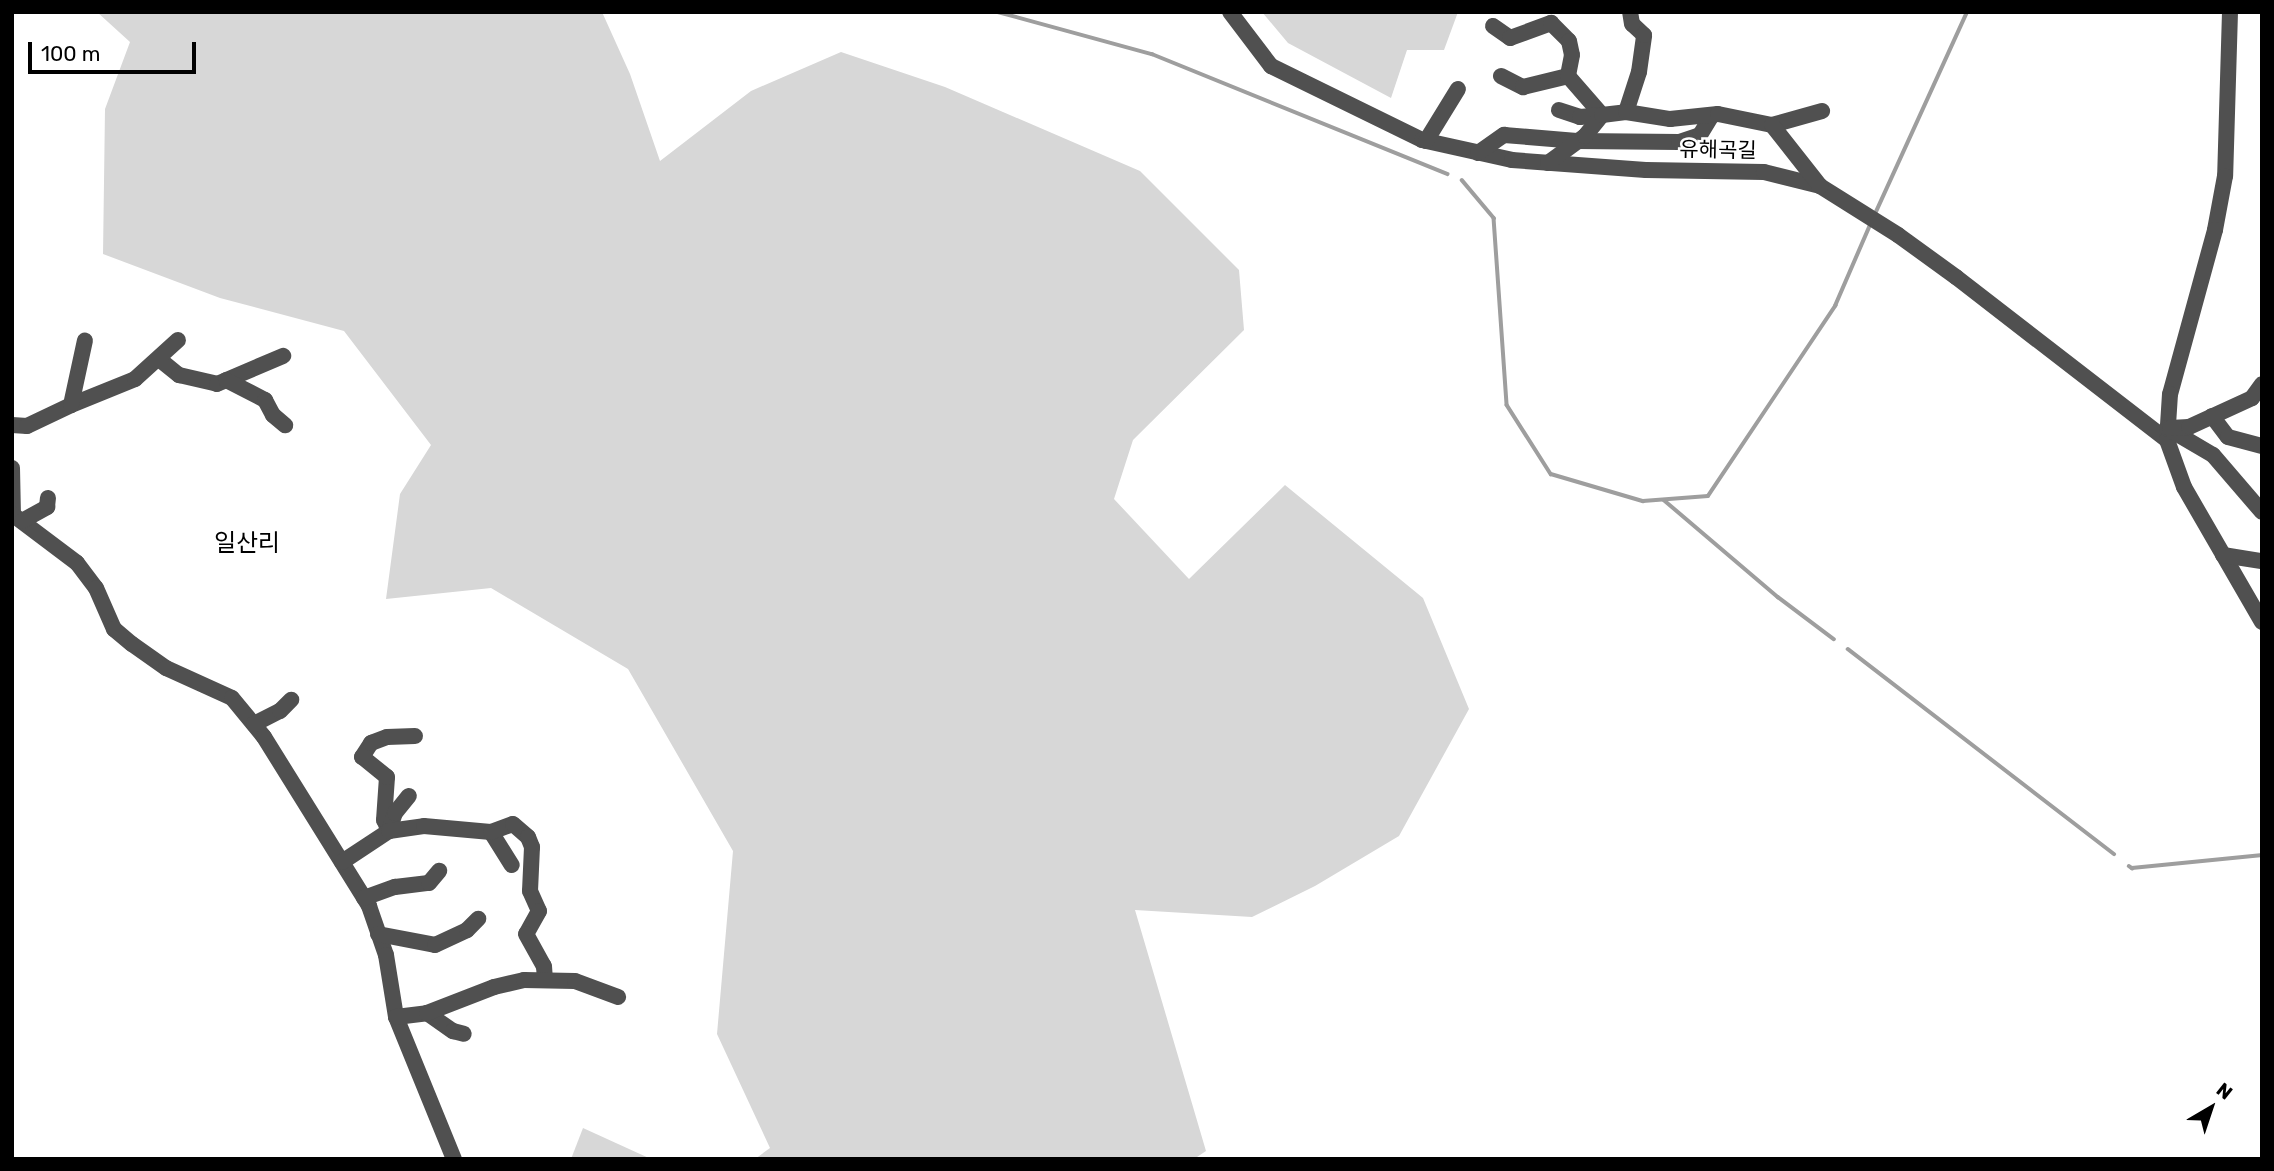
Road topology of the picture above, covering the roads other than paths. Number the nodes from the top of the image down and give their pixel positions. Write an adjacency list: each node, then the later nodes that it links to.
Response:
1 (1230, 12): 16 (street, 유해곡길)
2 (1630, 12): 11 (street)
3 (2230, 12): 30 (street)
4 (1547, 18): 5 (street); 7 (street)
5 (1493, 26)
6 (1501, 76): 7 (street)
7 (1568, 76): 13 (street)
8 (1458, 89): 16 (street)
9 (1559, 110): 13 (street)
10 (1822, 111): 14 (street)
11 (1626, 112): 12 (street); 13 (street)
12 (1712, 114): 14 (street); 15 (street)
13 (1602, 115): 15 (street)
14 (1772, 125): 19 (street)
15 (1577, 141): 17 (street); 18 (street)
16 (1426, 142): 17 (street, 유해곡길)
17 (1478, 153): 18 (street, 유해곡길)
18 (1548, 163): 19 (street, 유해곡길)
19 (1820, 187): 30 (street, 유해곡길)
20 (85, 340): 26 (street)
21 (178, 340): 23 (street)
22 (284, 356): 24 (street)
23 (159, 359): 24 (street); 26 (street)
24 (226, 380): 29 (street)
25 (2262, 384): 27 (street)
26 (71, 405): 28 (street)
27 (2212, 416): 30 (street); 31 (street)
28 (12, 425)
29 (285, 425)
30 (2167, 434): 34 (street, 유해곡길); 36 (street)
31 (2262, 446)
32 (12, 468): 35 (street)
33 (48, 498): 35 (street)
34 (2262, 512)
35 (16, 516): 40 (street)
36 (2223, 555): 37 (street); 38 (street)
37 (2262, 561)
38 (2262, 622)
39 (291, 701): 40 (street)
40 (254, 724): 45 (street)
41 (415, 736): 43 (street)
42 (409, 796): 43 (street)
43 (389, 831): 44 (street); 45 (street)
44 (491, 832): 46 (street); 51 (street)
45 (342, 862): 48 (street)
46 (512, 865)
47 (439, 871): 48 (street)
48 (364, 898): 50 (street)
49 (478, 919): 50 (street)
50 (379, 934): 54 (street)
51 (545, 980): 52 (street); 53 (street)
52 (618, 997)
53 (427, 1013): 54 (street); 55 (street)
54 (396, 1017): 56 (street)
55 (464, 1034)
56 (454, 1159)

